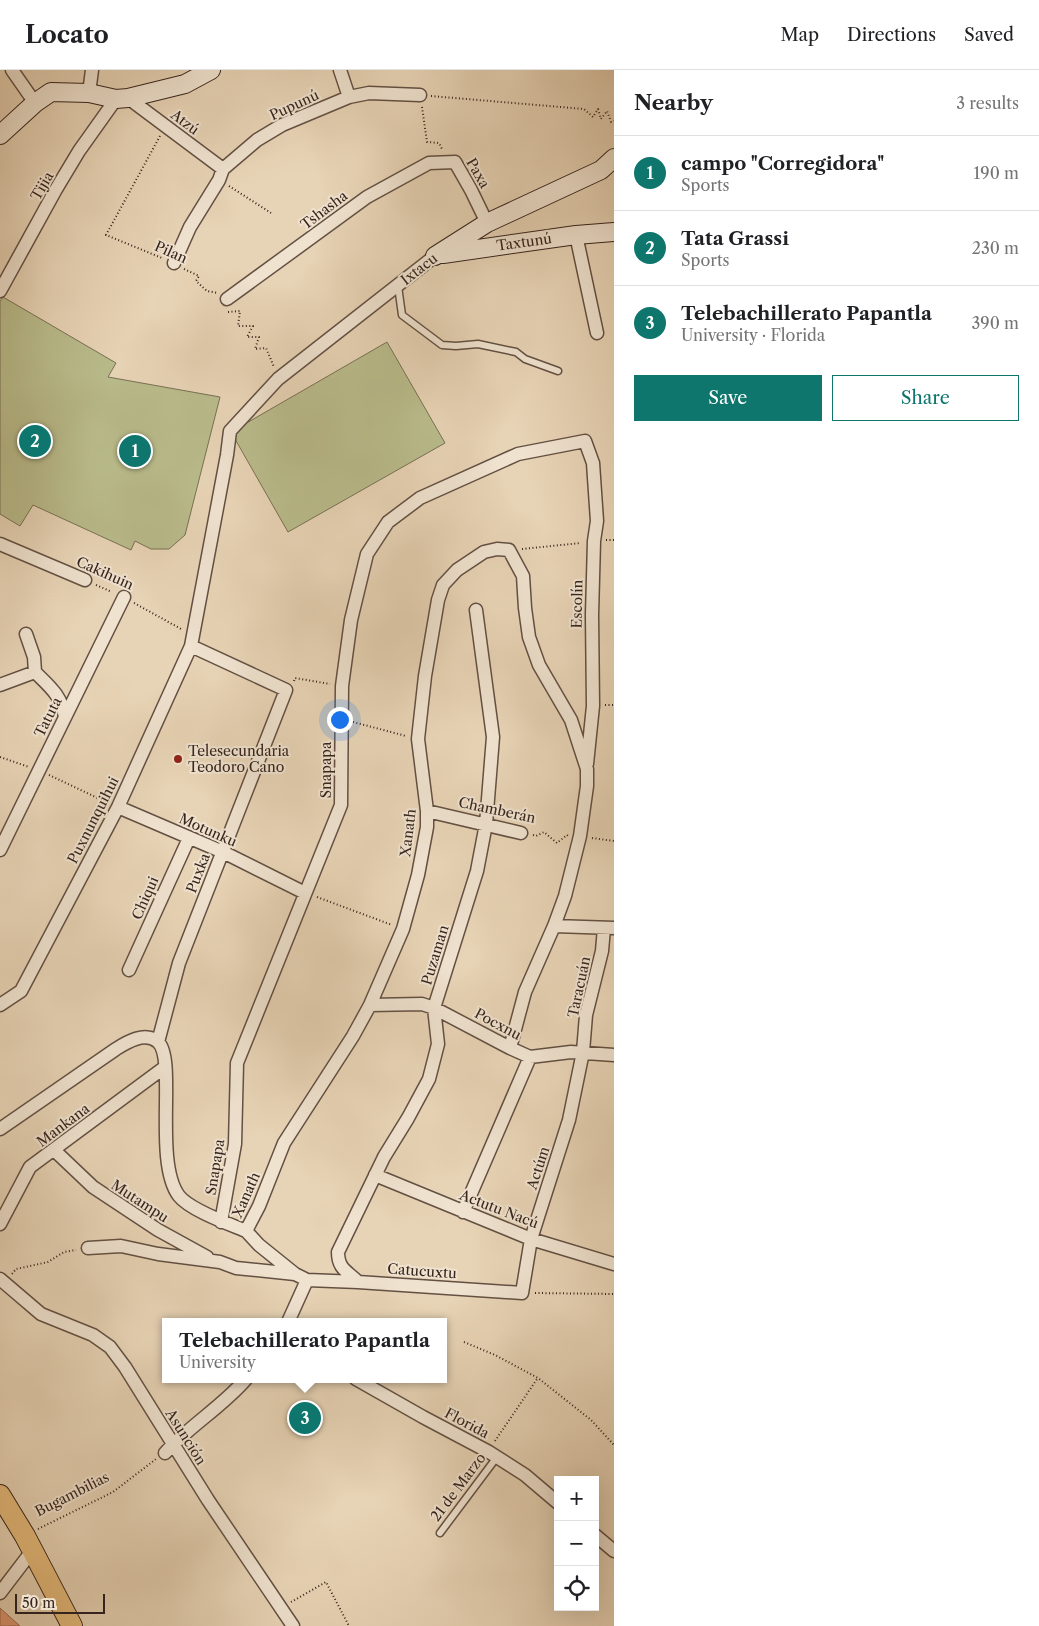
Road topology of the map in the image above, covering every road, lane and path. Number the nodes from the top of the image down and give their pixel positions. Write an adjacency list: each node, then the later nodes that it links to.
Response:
1 (12, 70): 9 (street)
2 (92, 70): 5 (street)
3 (211, 70): 8 (street)
4 (340, 70): 7 (street)
5 (89, 93): 8 (street); 9 (street)
6 (420, 95): 7 (street, Pupunú); 10 (path); 14 (path, Paxa)
7 (348, 97): 15 (street, Pupunú)
8 (122, 99): 11 (street, Atzú); 23 (street, Tijia)
9 (35, 103): 12 (street)
10 (614, 121)
11 (166, 126): 15 (street, Atzú); 21 (path, Pilan)
12 (0, 136)
13 (614, 158): 17 (street, Ixtacu)
14 (448, 161): 17 (street, Paxa); 24 (street, Tshasha)
15 (221, 174): 16 (path); 21 (street, Pupunú)
16 (271, 213)
17 (487, 223): 20 (street, Ixtacu)
18 (614, 232): 19 (street, Taxtunú)
19 (576, 235): 20 (street, Taxtunú); 25 (street)
20 (435, 256): 22 (street, Ixtacu)
21 (174, 263): 24 (path, Pilan)
22 (398, 286): 26 (lane); 27 (street, Ixtacu)
23 (0, 291)
24 (226, 299): 27 (path, Pilan)
25 (597, 333)
26 (558, 371)
27 (278, 379): 28 (street, Ixtacu)
28 (247, 413): 38 (street, Puxnunquihui)
29 (585, 441): 31 (street, Escolín); 41 (street, Snapapa)
30 (614, 540): 31 (path)
31 (594, 541): 33 (path); 47 (street, Escolín)
32 (0, 544): 34 (street, Cakihuin)
33 (509, 550): 45 (street, Xanath); 47 (street)
34 (85, 580): 35 (path, Cakihuin)
35 (124, 597): 38 (path, Cakihuin); 43 (street, Tatuta)
36 (476, 610): 51 (street, Puzaman)
37 (26, 634): 39 (street)
38 (192, 641): 42 (street); 49 (street, Puxnunquihui)
39 (34, 672): 40 (street); 43 (street)
40 (0, 685)
41 (342, 686): 42 (path); 44 (street, Snapapa)
42 (286, 690): 57 (street, Puxka)
43 (65, 717): 48 (street, Tatuta)
44 (341, 719): 45 (path); 58 (street, Snapapa)
45 (418, 739): 50 (street, Xanath)
46 (0, 757): 48 (path)
47 (587, 769): 55 (street)
48 (38, 770): 49 (path); 56 (street, Tatuta)
49 (118, 807): 53 (street, Motunku); 63 (street, Puxnunquihui)
50 (428, 811): 51 (street, Chamberán); 61 (street, Xanath)
51 (486, 824): 52 (street, Chamberán); 65 (street, Puzaman)
52 (521, 833): 55 (path, Chamberán)
53 (189, 838): 57 (street, Motunku); 62 (street, Chiqui)
54 (614, 841): 55 (path)
55 (578, 842): 59 (street)
56 (0, 850)
57 (223, 852): 58 (street, Motunku); 66 (street, Puxka)
58 (305, 893): 61 (path); 76 (street, Snapapa)
59 (554, 926): 60 (street); 67 (street)
60 (609, 928): 68 (street, Taracuán)
61 (403, 929): 64 (street, Xanath)
62 (129, 970)
63 (0, 1005)
64 (370, 1005): 65 (street, Pocxnu); 78 (street, Xanath)
65 (434, 1008): 67 (street, Pocxnu); 74 (street, Puzaman)
66 (158, 1042): 71 (street, Xanath); 72 (street)
67 (510, 1048): 70 (street, Pocxnu)
68 (583, 1052): 69 (street, Pocxnu); 70 (street, Pocxnu); 79 (street, Actúm)
69 (614, 1055)
70 (530, 1057): 75 (street)
71 (165, 1067): 73 (street, Mankana); 76 (street, Xanath)
72 (2, 1122)
73 (54, 1150): 77 (street, Mankana); 81 (street, Mutampu)
74 (375, 1175): 75 (street, Actutu Nacú); 86 (street, Puzaman)
75 (463, 1212): 79 (street, Actutu Nacú)
76 (221, 1222): 78 (street, Xanath)
77 (0, 1224)
78 (246, 1231): 83 (street, Catucuxtu)
79 (531, 1238): 82 (street, Actutu Nacú); 87 (street, Actúm)
80 (88, 1248): 81 (street, Mutampu); 85 (path)
81 (220, 1262): 83 (street, Mutampu)
82 (614, 1264)
83 (295, 1274): 84 (street, Catucuxtu)
84 (307, 1280): 86 (street, Catucuxtu); 89 (street)
85 (2, 1281): 95 (street, Asunción)
86 (358, 1282): 87 (street, Catucuxtu)
87 (522, 1293): 88 (path)
88 (614, 1294)
89 (290, 1318)
90 (464, 1342): 91 (path)
91 (538, 1378): 94 (path); 96 (path)
92 (242, 1383): 95 (street)
93 (363, 1383): 96 (street, Florida)
94 (614, 1445)
95 (168, 1448): 101 (path, Bugambilias); 104 (street, Asunción)
96 (493, 1454): 98 (street, Florida); 99 (lane, 21 de Marzo)
97 (0, 1495): 101 (main road)
98 (554, 1500)
99 (440, 1533)
100 (599, 1538): 102 (street)
101 (28, 1543): 103 (street); 105 (main road)
102 (614, 1551)
103 (0, 1593)
104 (280, 1608): 106 (street, Asunción); 107 (path)
105 (72, 1626)
106 (293, 1626)
107 (349, 1626)

